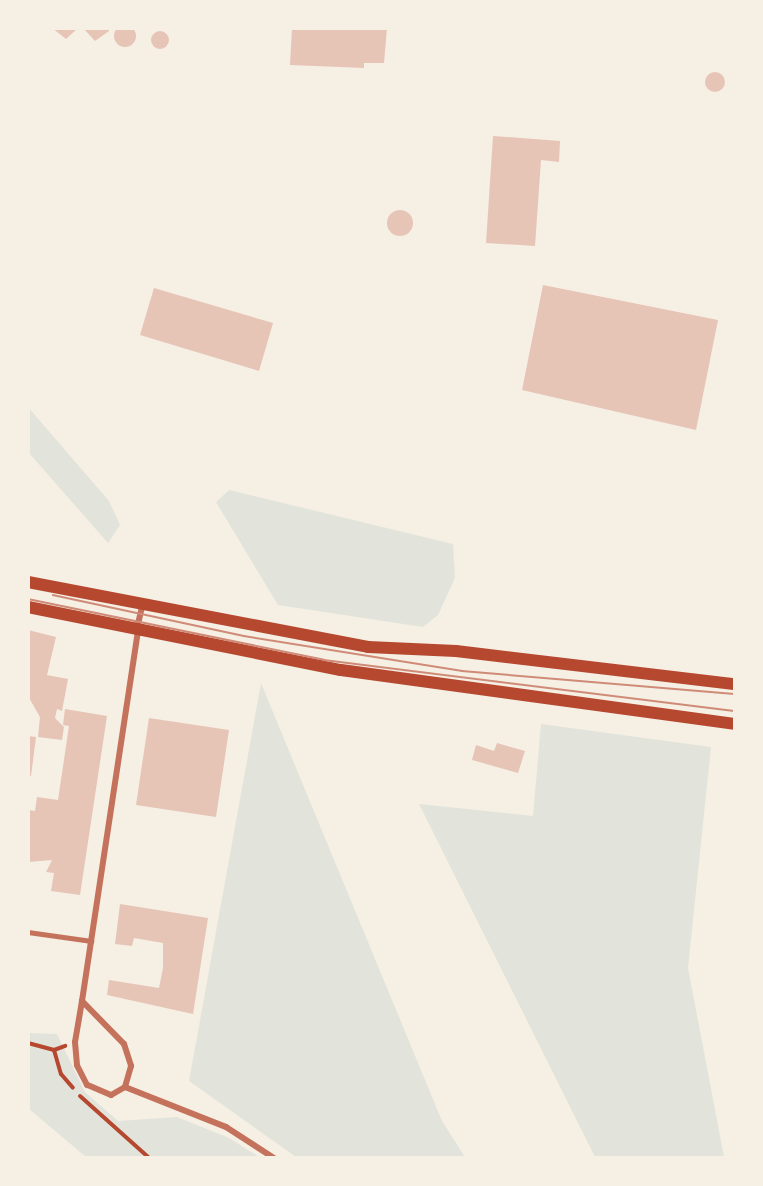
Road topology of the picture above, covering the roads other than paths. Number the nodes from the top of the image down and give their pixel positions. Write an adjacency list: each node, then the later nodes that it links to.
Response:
1 (28, 582): 3 (main road)
2 (28, 606): 4 (main road)
3 (142, 606): 4 (street); 5 (main road)
4 (138, 632): 6 (main road); 8 (street)
5 (735, 684)
6 (735, 724)
7 (28, 932): 8 (lane)
8 (91, 941): 9 (street)
9 (82, 1001): 10 (street); 10 (street)
10 (124, 1087): 11 (street)
11 (274, 1158)

